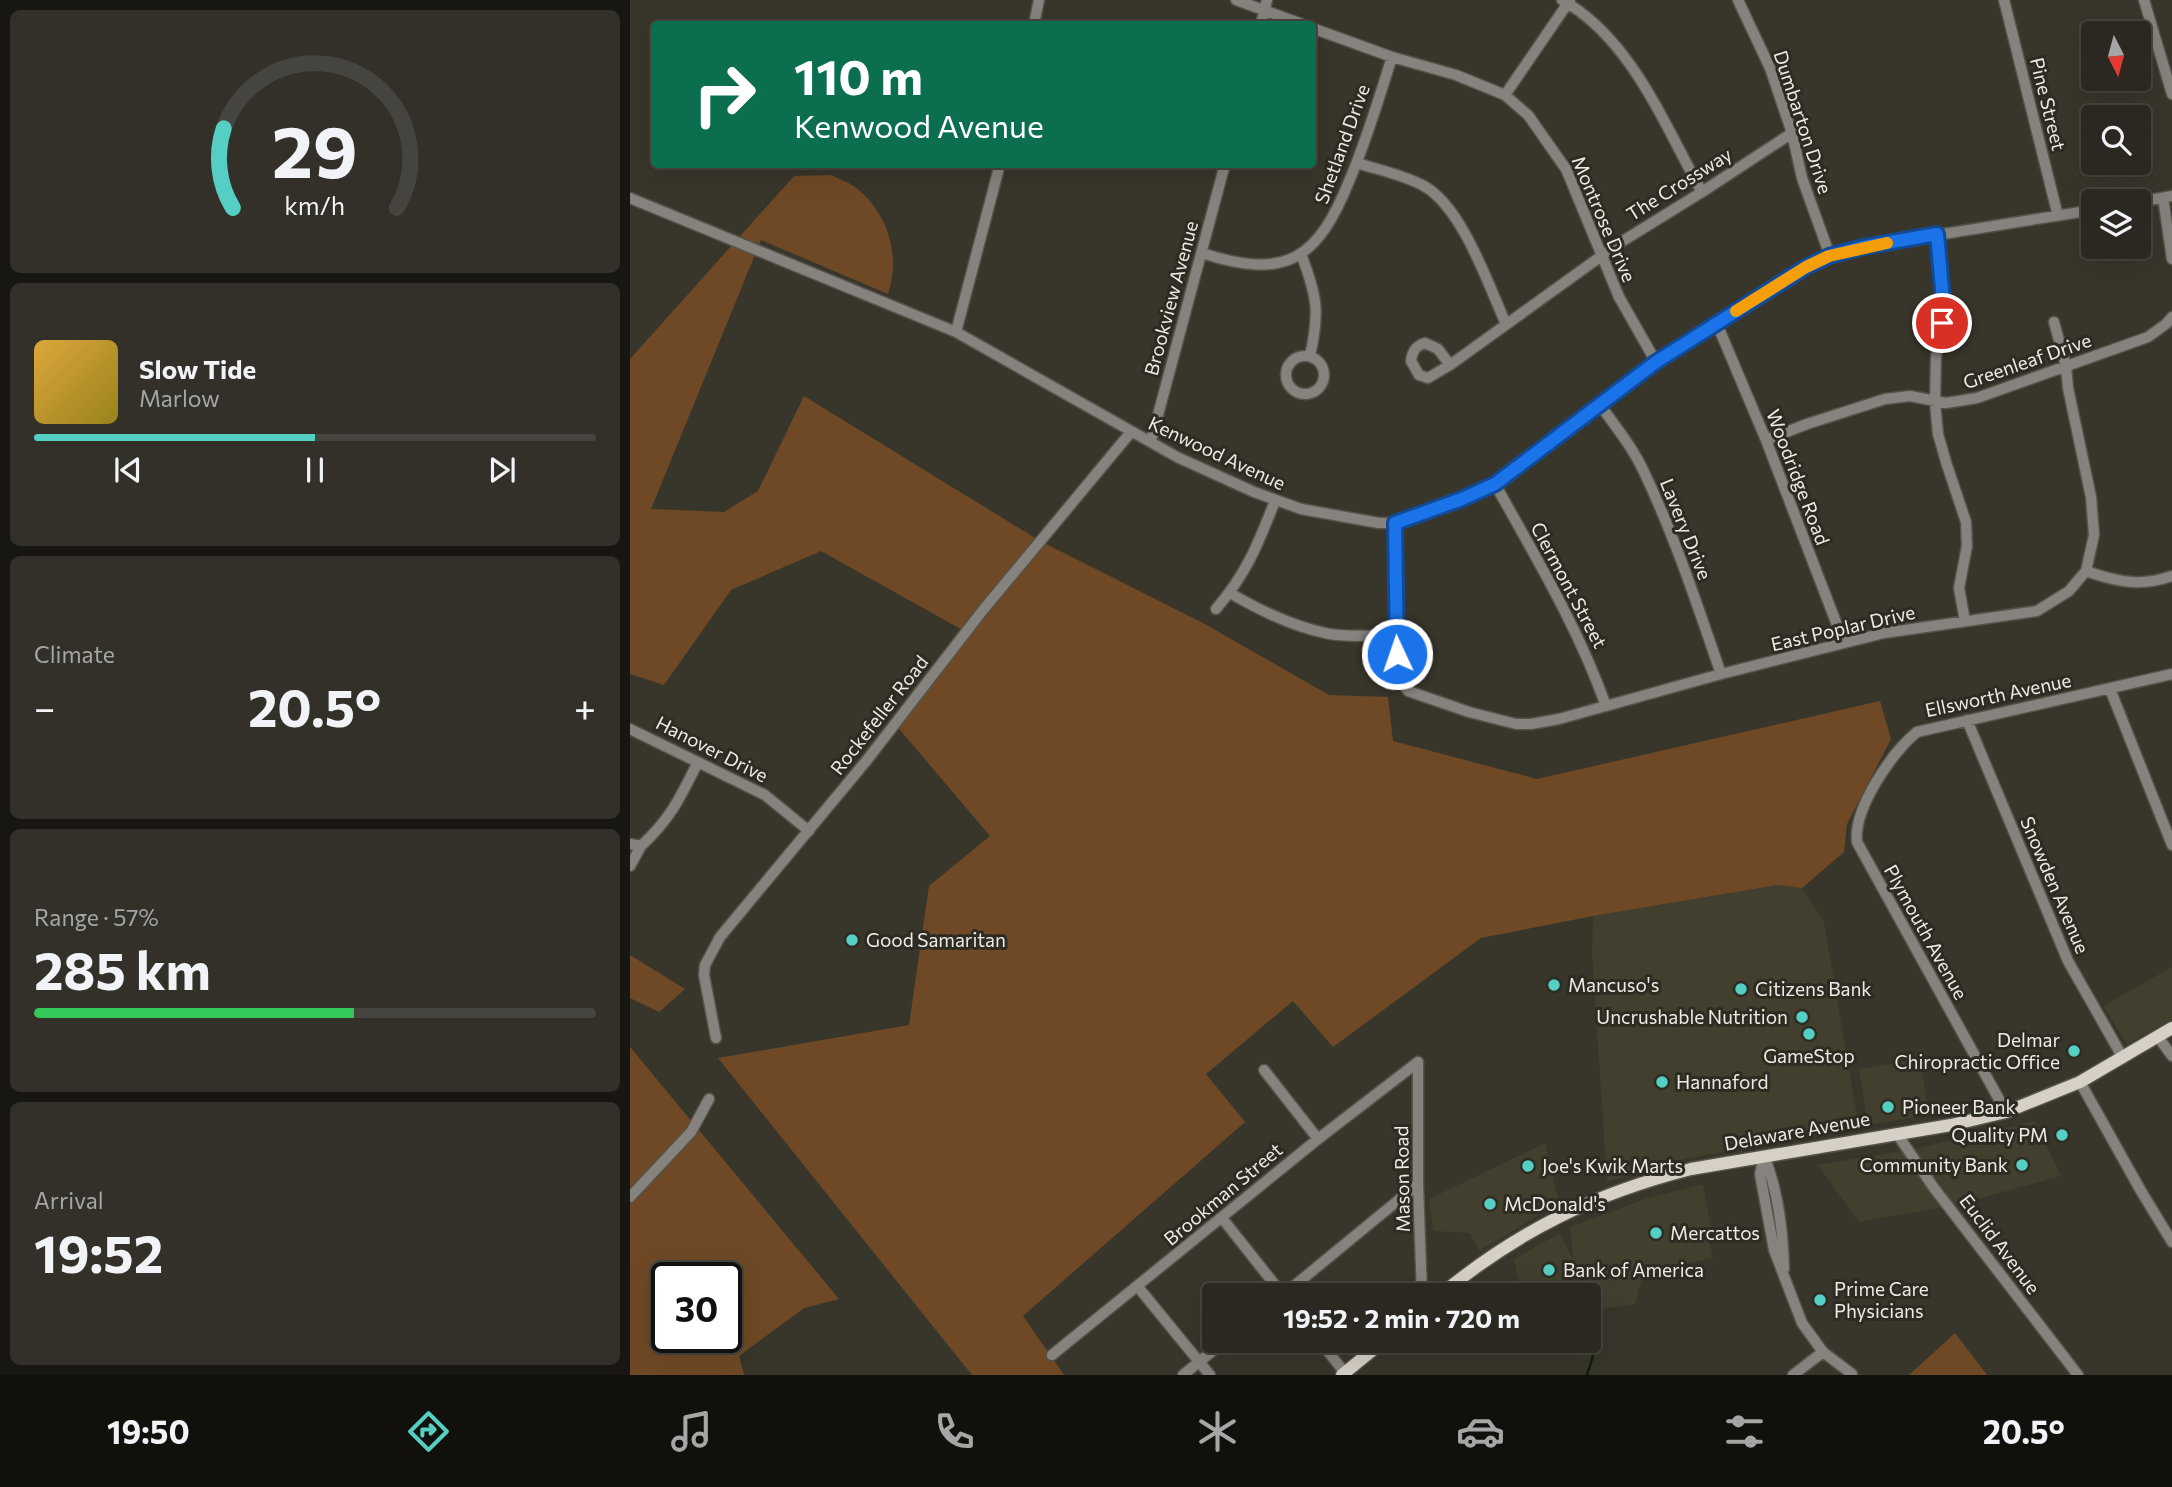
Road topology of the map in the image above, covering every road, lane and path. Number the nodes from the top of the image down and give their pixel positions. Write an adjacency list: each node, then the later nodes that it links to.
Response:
1 (1039, 0): 8 (street)
2 (1236, 0): 7 (street)
3 (1738, 0): 14 (street, Dumbarton Drive)
4 (2004, 0): 22 (street, Pine Street)
5 (2144, 0): 12 (street)
6 (1567, 1): 13 (street); 18 (street)
7 (1266, 5): 9 (street)
8 (1035, 21)
9 (1296, 21)
10 (1316, 29): 11 (street, Montrose Drive)
11 (1392, 57): 13 (street, Montrose Drive); 15 (street, Shetland Drive)
12 (2172, 94)
13 (1505, 95): 27 (street, Montrose Drive)
14 (1791, 133): 18 (street, The Crossway); 26 (street, Dumbarton Drive)
15 (1357, 163): 25 (street, Shetland Drive); 31 (street)
16 (999, 168): 33 (street)
17 (1224, 168): 24 (street, Brookview Avenue)
18 (1702, 192): 27 (street, The Crossway)
19 (2167, 197): 28 (street)
20 (630, 198): 33 (street, Kenwood Avenue)
21 (2081, 212): 22 (street, Kenwood Avenue)
22 (2058, 216): 23 (street, Kenwood Avenue)
23 (1937, 234): 26 (street, Kenwood Avenue); 38 (street)
24 (1202, 253): 25 (street, Shetland Drive); 42 (street, Brookview Avenue)
25 (1301, 254): 34 (street)
26 (1829, 256): 32 (street, Kenwood Avenue)
27 (1602, 257): 31 (street, The Crossway); 35 (street, Montrose Drive)
28 (2172, 259)
29 (2172, 317): 37 (street, Greenleaf Drive)
30 (2054, 322): 37 (street)
31 (1506, 324): 36 (street, The Crossway)
32 (1717, 324): 35 (street, Kenwood Avenue); 41 (street, Woodridge Road)
33 (956, 332): 40 (street, Kenwood Avenue)
34 (1310, 356)
35 (1656, 362): 39 (street, Kenwood Avenue)
36 (1450, 365)
37 (2066, 366): 38 (street, Greenleaf Drive); 46 (street)
38 (1935, 402): 41 (street, Greenleaf Drive); 50 (street)
39 (1600, 405): 43 (street, Kenwood Avenue); 53 (street, Lavery Drive)
40 (1131, 432): 42 (street, Kenwood Avenue); 60 (street, Rockefeller Road)
41 (1766, 440): 52 (street, Woodridge Road)
42 (1151, 441): 44 (street, Kenwood Avenue)
43 (1495, 484): 45 (street, Kenwood Avenue); 56 (street, Clermont Street)
44 (1275, 500): 45 (street, Kenwood Avenue); 48 (street)
45 (1395, 523): 51 (street)
46 (2086, 571): 47 (street); 50 (street, East Poplar Drive)
47 (2172, 576)
48 (1230, 593): 49 (street); 51 (street)
49 (1216, 609)
50 (1965, 621): 52 (street, East Poplar Drive)
51 (1396, 635): 56 (street, East Poplar Drive)
52 (1844, 643): 53 (street, East Poplar Drive)
53 (1721, 674): 56 (street, East Poplar Drive)
54 (2172, 674): 55 (street, Ellsworth Avenue)
55 (2110, 689): 57 (street, Ellsworth Avenue); 63 (street)
56 (1606, 706)
57 (1967, 720): 61 (street, Ellsworth Avenue); 69 (street, Snowden Avenue)
58 (630, 729): 59 (street, Hanover Drive)
59 (698, 762): 60 (street, Hanover Drive); 62 (street)
60 (809, 831): 67 (street, Rockefeller Road)
61 (1857, 842): 74 (street, Plymouth Avenue)
62 (636, 845): 64 (street)
63 (2172, 845)
64 (630, 866)
65 (2172, 1028): 66 (main road, Delaware Avenue)
66 (2158, 1037): 68 (street); 69 (main road, Delaware Avenue)
67 (716, 1038)
68 (2172, 1056)
69 (2123, 1058): 72 (main road, Delaware Avenue)
70 (1418, 1062): 76 (street, Brookman Street); 78 (street, Mason Road)
71 (1264, 1070): 76 (street)
72 (2080, 1082): 74 (main road, Delaware Avenue); 81 (street)
73 (709, 1099): 79 (street)
74 (2006, 1112): 75 (main road, Delaware Avenue)
75 (1897, 1133): 77 (main road, Delaware Avenue); 98 (street, Euclid Avenue)
76 (1318, 1139): 80 (street, Brookman Street)
77 (1764, 1156): 85 (main road, Delaware Avenue); 87 (street)
78 (1418, 1184): 83 (street); 84 (street, Mason Road)
79 (630, 1197)
80 (1222, 1218): 82 (street); 86 (street, Brookman Street)
81 (2172, 1242)
82 (1273, 1283)
83 (1298, 1283)
84 (1422, 1283)
85 (1456, 1283)
86 (1138, 1287): 91 (street, Brookman Street); 92 (street)
87 (1823, 1352): 94 (street); 97 (street)
88 (1210, 1353): 92 (street)
89 (1329, 1353): 93 (street)
90 (1369, 1353): 93 (main road)
91 (1052, 1355)
92 (1199, 1362): 95 (street); 96 (street)
93 (1344, 1374)
94 (1852, 1374)
95 (1184, 1375)
96 (1210, 1375)
97 (1793, 1375)
98 (2078, 1375)

